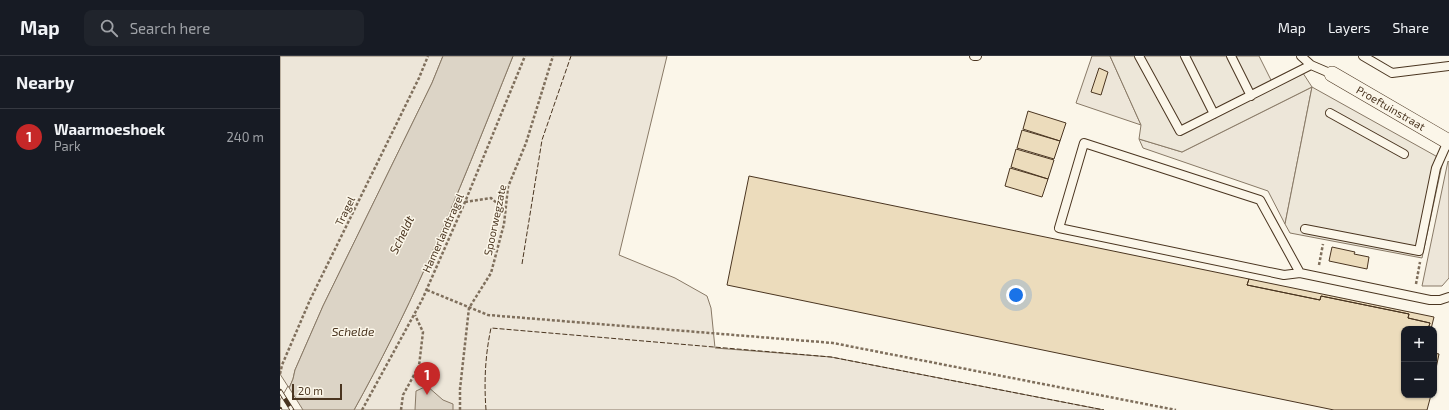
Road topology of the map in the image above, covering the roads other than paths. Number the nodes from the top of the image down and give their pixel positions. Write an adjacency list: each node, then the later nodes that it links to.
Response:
1 (1139, 56): 11 (lane)
2 (1185, 56): 11 (lane)
3 (1231, 56): 9 (lane)
4 (1300, 56): 6 (lane)
5 (1364, 56): 7 (lane)
6 (1312, 65): 8 (lane); 9 (lane)
7 (1449, 66)
8 (1332, 74): 12 (street, Proeftuinstraat)
9 (1251, 96): 11 (lane)
10 (1330, 113): 13 (lane)
11 (1214, 114)
12 (1449, 142): 14 (lane)
13 (1404, 154)
14 (1305, 229)
15 (1300, 273): 15 (lane); 16 (lane)
16 (1449, 297)

